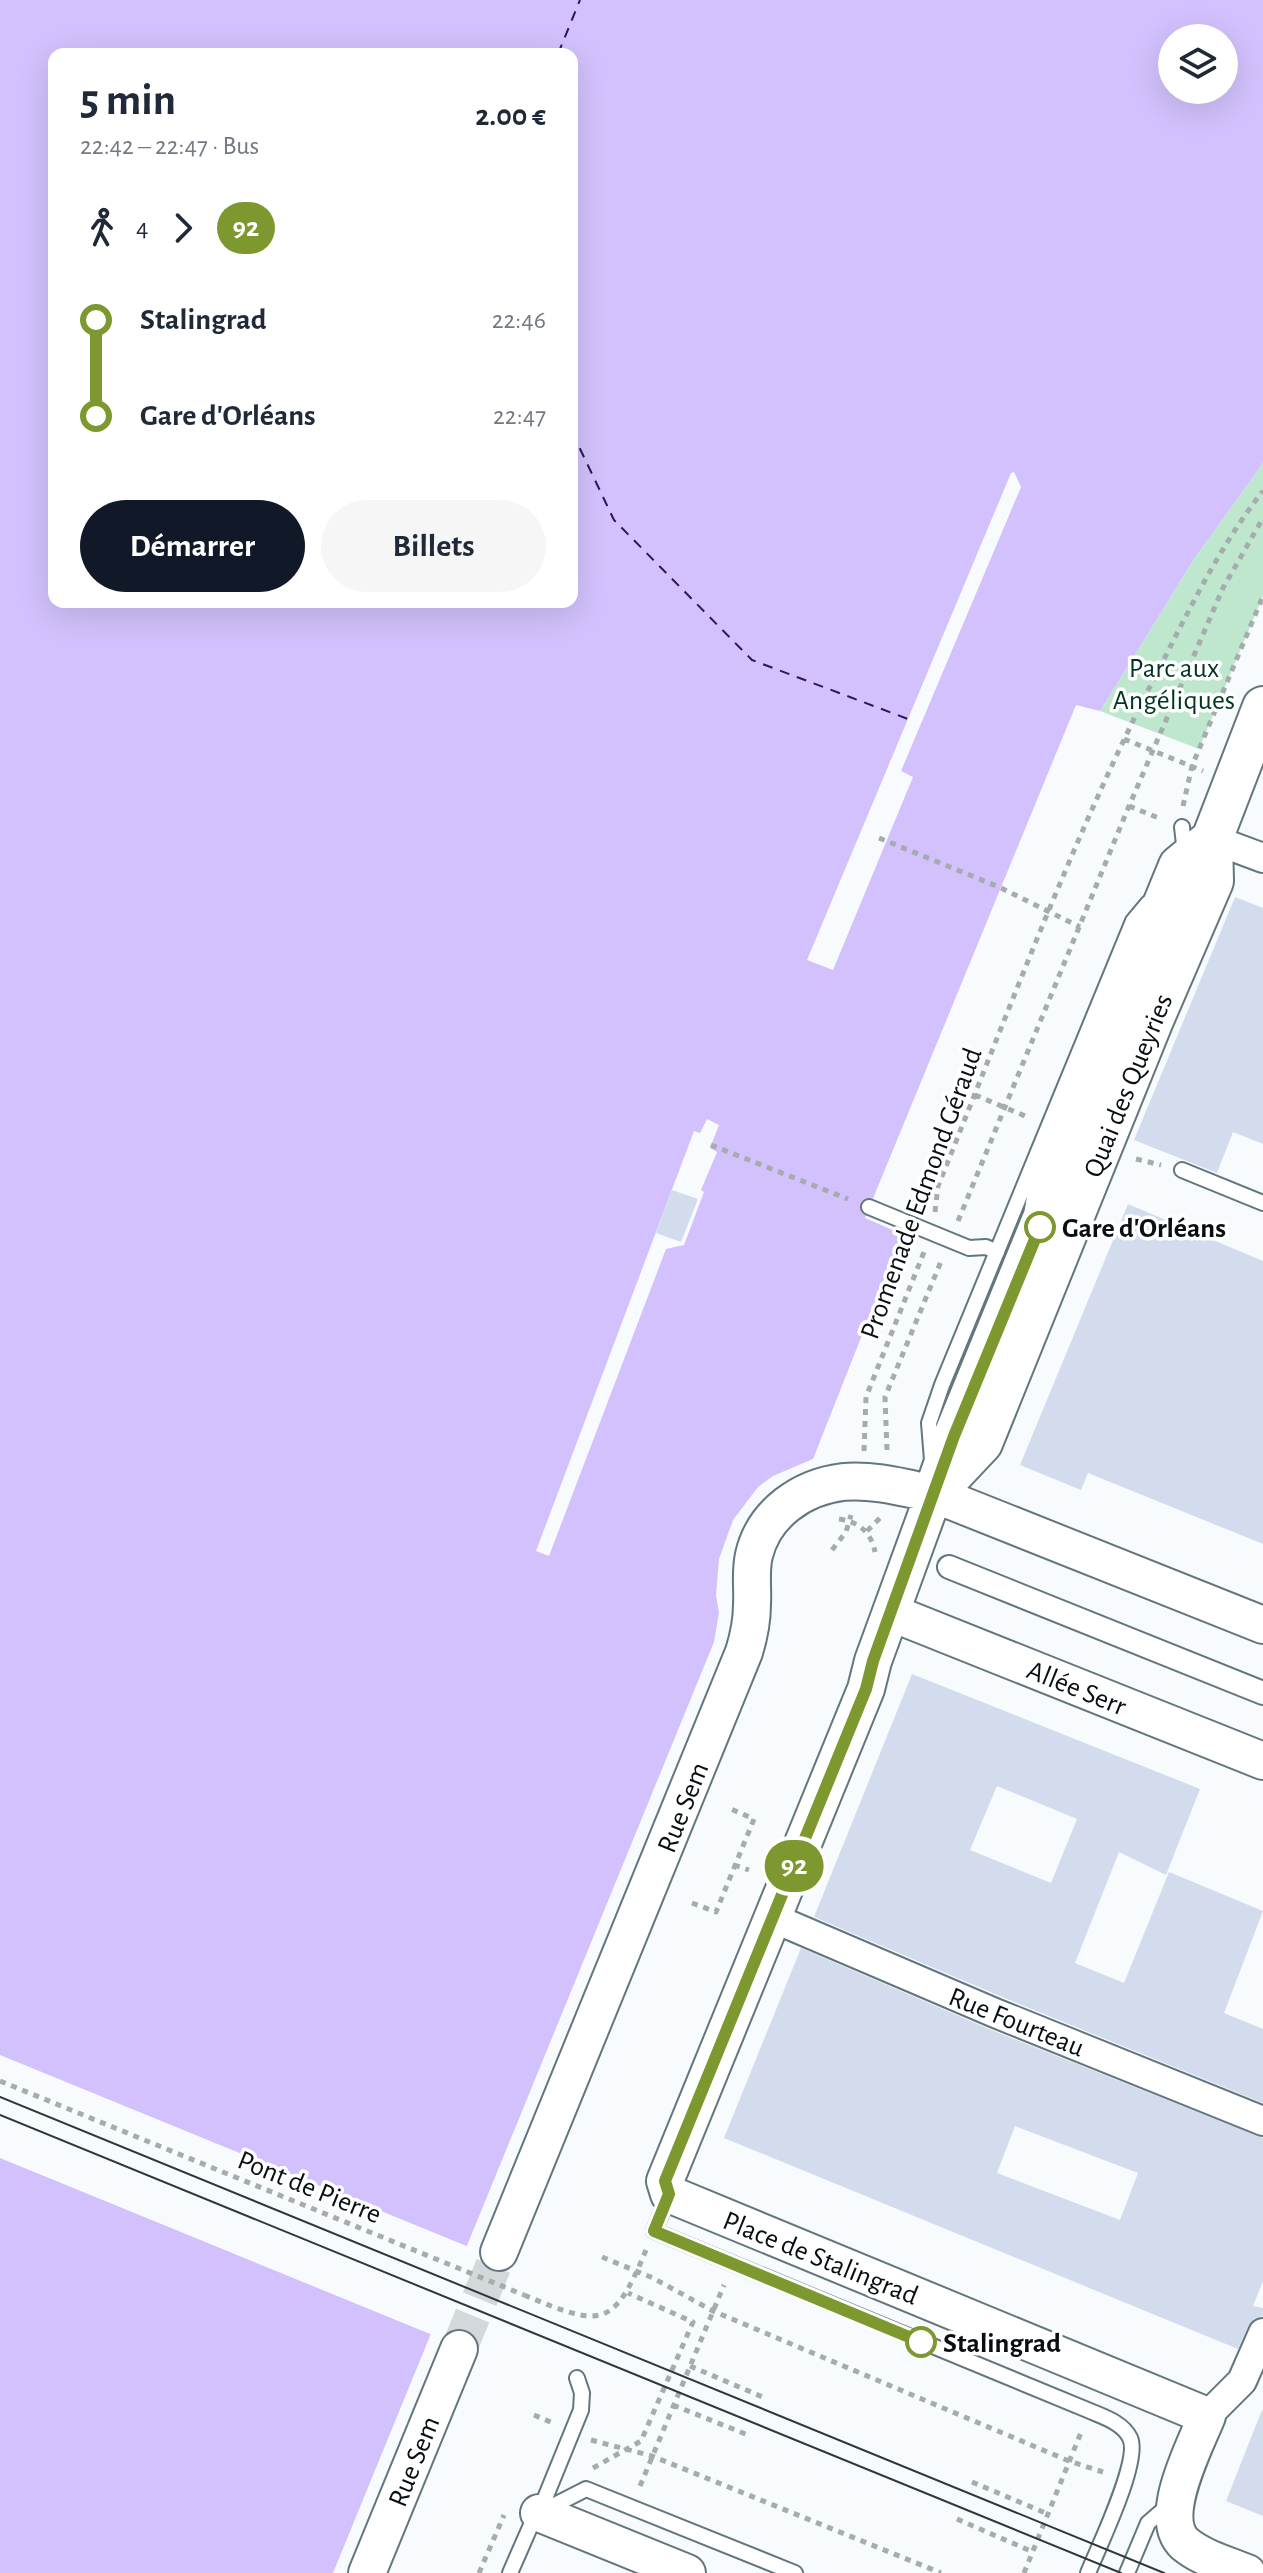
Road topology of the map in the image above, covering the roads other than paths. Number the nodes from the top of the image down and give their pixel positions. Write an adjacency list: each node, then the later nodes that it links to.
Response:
1 (1263, 707): 2 (main road, Quai des Queyries)
2 (1189, 855): 3 (street); 5 (main road, Quai des Queyries); 9 (lane); 10 (main road, Quai des Queyries)
3 (1263, 858)
4 (1166, 948): 5 (lane)
5 (1153, 1020): 10 (main road, Quai des Queyries)
6 (1182, 1170): 7 (lane)
7 (1263, 1203)
8 (869, 1207): 9 (lane)
9 (997, 1252): 10 (lane)
10 (934, 1494): 12 (street, Quai des Queyries); 13 (street); 20 (street, Rue Sem)
11 (949, 1567): 14 (street)
12 (892, 1613): 15 (street, Allée Serr); 16 (street, Quai des Queyries)
13 (1263, 1625)
14 (1263, 1693)
15 (1263, 1761)
16 (773, 1918): 17 (street, Quai des Queyries); 18 (street, Rue Fourteau)
17 (691, 2121): 19 (street, Place de Stalingrad)
18 (1263, 2121)
19 (669, 2194): 24 (street, Place de Stalingrad); 31 (lane, Place de Stalingrad)
20 (499, 2252)
21 (1263, 2333): 24 (street)
22 (459, 2349): 27 (street, Rue Sem)
23 (577, 2378): 26 (lane)
24 (1207, 2416): 25 (street)
25 (1174, 2501): 32 (lane); 33 (street)
26 (539, 2513): 28 (lane); 29 (street); 30 (lane)
27 (367, 2573)
28 (510, 2573)
29 (687, 2573)
30 (795, 2573)
31 (1088, 2573)
32 (1127, 2573)
33 (1247, 2573)

